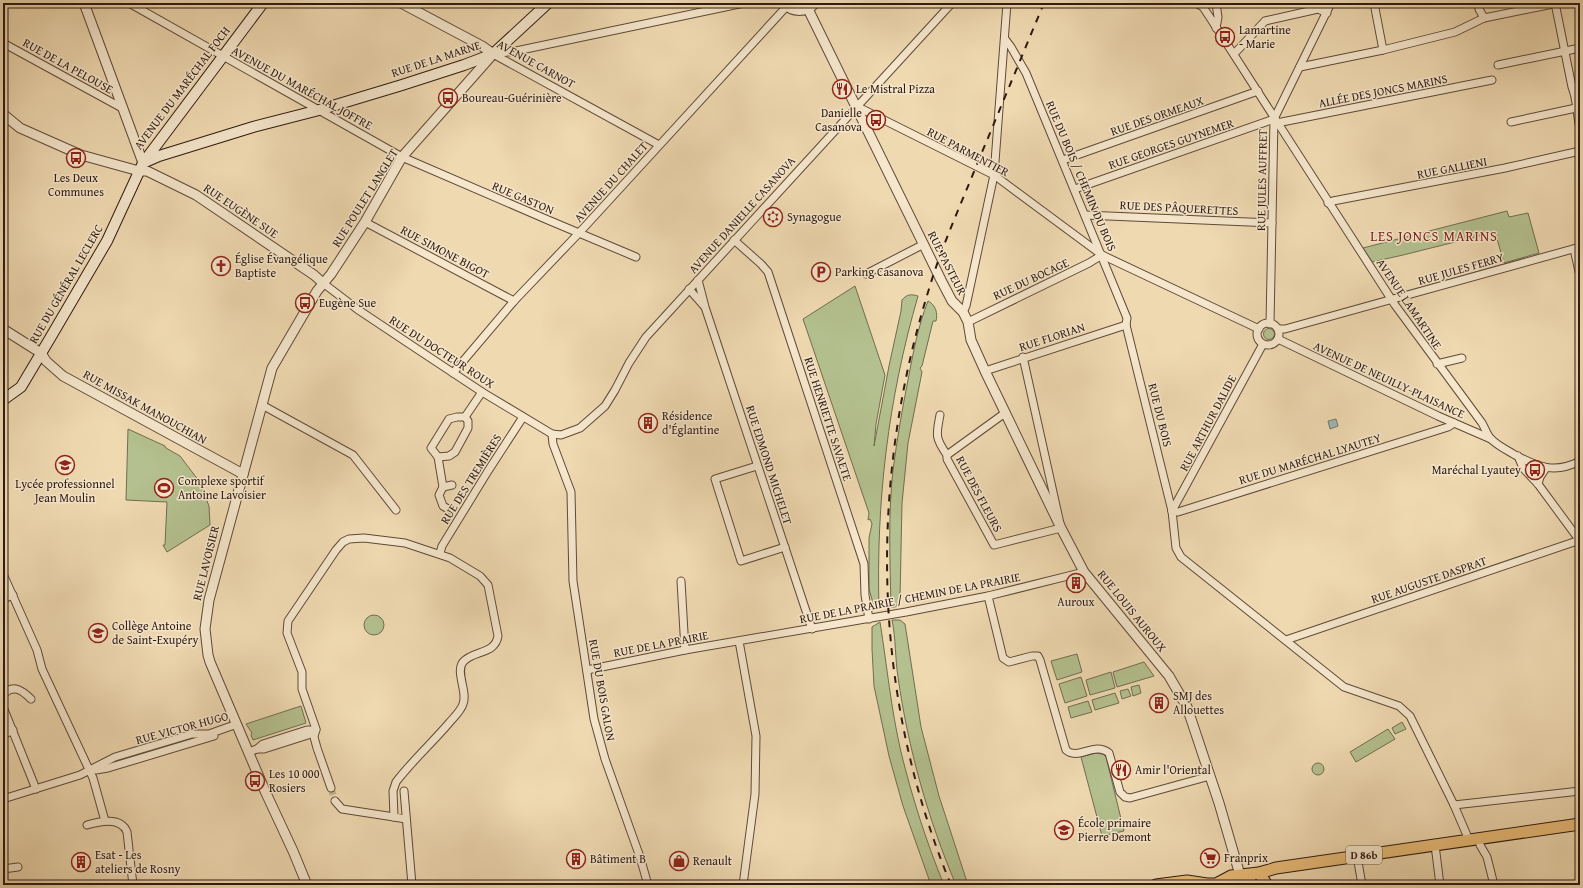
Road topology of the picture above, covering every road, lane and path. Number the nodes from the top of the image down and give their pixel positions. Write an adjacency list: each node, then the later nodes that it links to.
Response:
1 (84, 3): 33 (street)
2 (129, 3): 27 (street, AVENUE DU MARÉCHAL JOFFRE)
3 (263, 3): 27 (main road, AVENUE DU MARÉCHAL FOCH)
4 (548, 3): 25 (main road)
5 (744, 3): 25 (street, RUE DE LA MARNE)
6 (952, 3): 32 (street, AVENUE DANIELLE CASANOVA)
7 (1008, 3): 20 (street)
8 (1196, 3): 19 (street, AVENUE LAMARTINE)
9 (1216, 3): 19 (street)
10 (1332, 3): 17 (street, RUE JULES AUFFRET)
11 (1374, 3): 23 (street)
12 (1478, 3): 18 (street)
13 (1556, 3): 18 (street); 24 (street)
14 (407, 4): 25 (street, AVENUE CARNOT)
15 (785, 4): 16 (street); 40 (street, AVENUE DU CHALET)
16 (812, 6): 32 (street, RUE PASTEUR)
17 (1326, 13): 26 (street); 29 (street, RUE JULES AUFFRET)
18 (1484, 18): 23 (street)
19 (1216, 28): 26 (street, AVENUE LAMARTINE)
20 (1005, 39): 43 (street, RUE DU BOIS / CHEMIN DU BOIS); 45 (street)
21 (3, 43): 33 (street, RUE DE LA PELOUSE)
22 (1580, 48): 24 (street)
23 (1383, 50): 29 (street)
24 (1564, 51): 28 (street); 34 (street)
25 (493, 54): 35 (main road, RUE DE LA MARNE); 40 (street, AVENUE CARNOT); 42 (street, RUE POULET LANGLET)
26 (1234, 54): 31 (street, AVENUE LAMARTINE)
27 (222, 56): 35 (street, AVENUE DU MARÉCHAL JOFFRE); 44 (main road, AVENUE DU MARÉCHAL FOCH)
28 (1498, 65)
29 (1300, 67): 37 (street, RUE JULES AUFFRET)
30 (1492, 80): 37 (street, ALLÉE DES JONCS MARINS)
31 (1258, 91): 37 (street, AVENUE LAMARTINE); 43 (street, RUE DES ORMEAUX)
32 (856, 106): 45 (street, RUE PARMENTIER); 52 (street, AVENUE DANIELLE CASANOVA); 53 (street, RUE PASTEUR)
33 (122, 108): 44 (street)
34 (1576, 108): 38 (street); 39 (street)
35 (318, 110): 42 (street, AVENUE DU MARÉCHAL JOFFRE); 44 (main road, RUE DE LA MARNE)
36 (3, 114): 44 (street, RUE EUGÈNE SUE)
37 (1276, 121): 46 (street, RUE GEORGES GUYNEMER); 47 (street, AVENUE LAMARTINE); 50 (street, RUE JULES AUFFRET)
38 (1512, 122)
39 (1580, 128)
40 (659, 145): 51 (street, AVENUE DU CHALET)
41 (1580, 151): 47 (street, RUE GALLIENI)
42 (402, 157): 49 (street, RUE POULET LANGLET); 51 (street, RUE GASTON)
43 (1063, 160): 46 (street, RUE DU BOIS / CHEMIN DU BOIS)
44 (141, 167): 60 (street, RUE EUGÈNE SUE); 74 (main road, RUE DU GÉNÉRAL LECLERC)
45 (994, 175): 55 (street, RUE PARMENTIER); 65 (street)
46 (1074, 189): 48 (street, RUE DU BOIS / CHEMIN DU BOIS)
47 (1328, 203): 62 (street, AVENUE LAMARTINE)
48 (1085, 215): 50 (street, RUE DES PÂQUERETTES); 55 (street, RUE DU BOIS / CHEMIN DU BOIS)
49 (365, 222): 60 (street, RUE POULET LANGLET); 63 (street, RUE SIMONE BIGOT)
50 (1272, 223): 67 (street, RUE JULES AUFFRET)
51 (579, 233): 56 (street, RUE GASTON); 63 (street, AVENUE DU CHALET)
52 (734, 240): 59 (street, AVENUE DANIELLE CASANOVA); 113 (street, RUE HENRIETTE SAVAETE)
53 (924, 244): 57 (street); 65 (street, RUE PASTEUR)
54 (1577, 248): 58 (street); 62 (street, RUE JULES FERRY)
55 (1102, 255): 66 (street, RUE DU BOCAGE); 68 (street, RUE DU BOIS / CHEMIN DU BOIS); 70 (street)
56 (636, 256)
57 (866, 274)
58 (1580, 276)
59 (698, 280): 61 (street, AVENUE DANIELLE CASANOVA); 64 (street, RUE EDMOND MICHELET)
60 (323, 283): 79 (street, RUE DU DOCTEUR ROUX); 82 (street, RUE LAVOISIER)
61 (689, 289): 64 (street, RUE EDMOND MICHELET); 88 (street, AVENUE DANIELLE CASANOVA)
62 (1391, 299): 71 (street, RUE JULES FERRY); 77 (street, AVENUE LAMARTINE)
63 (514, 301): 79 (street, AVENUE DU CHALET)
64 (705, 307): 94 (street, RUE EDMOND MICHELET)
65 (963, 312): 66 (street, RUE PASTEUR)
66 (968, 322): 78 (street, RUE PASTEUR)
67 (1270, 324): 70 (street); 71 (street)
68 (1126, 325): 75 (street, RUE FLORIAN); 102 (street, RUE DU BOIS)
69 (3, 329): 74 (street)
70 (1259, 329): 73 (street)
71 (1278, 329): 72 (street)
72 (1278, 338): 73 (street); 87 (street, AVENUE DE NEUILLY-PLAISANCE)
73 (1263, 344): 102 (street, RUE ARTHUR DALIDE)
74 (42, 353): 81 (main road, RUE DU GÉNÉRAL LECLERC); 96 (street, RUE MISSAK MANOUCHIAN)
75 (1023, 357): 78 (street, RUE FLORIAN); 103 (street, RUE LOUIS AUROUX)
76 (1462, 358): 77 (street)
77 (1437, 364): 89 (street, AVENUE LAMARTINE)
78 (985, 371): 83 (street, RUE PASTEUR)
79 (453, 373): 80 (street, RUE DU DOCTEUR ROUX)
80 (482, 392): 85 (street); 86 (street, RUE DU DOCTEUR ROUX)
81 (3, 400)
82 (262, 405): 96 (street, RUE LAVOISIER); 100 (street)
83 (1005, 412): 90 (street, RUE DES FLEURS); 103 (street, RUE PASTEUR)
84 (940, 415): 90 (street)
85 (465, 417): 92 (street); 92 (street)
86 (523, 417): 88 (street, RUE DU DOCTEUR ROUX); 106 (street, RUE DES TREMIÈRES)
87 (1454, 423): 89 (street, AVENUE DE NEUILLY-PLAISANCE); 102 (street, RUE DU MARÉCHAL LYAUTEY)
88 (552, 434): 118 (street, RUE DU BOIS GALON)
89 (1491, 439): 91 (street, AVENUE LAMARTINE)
90 (947, 455): 103 (street, RUE DES FLEURS)
91 (1518, 456): 95 (street, AVENUE LAMARTINE); 97 (street)
92 (438, 457): 99 (street)
93 (1580, 461): 95 (street)
94 (757, 466): 105 (street, RUE EDMOND MICHELET); 105 (street)
95 (1546, 468): 97 (street)
96 (242, 474): 122 (street, RUE LAVOISIER)
97 (1538, 484): 104 (street)
98 (452, 486): 99 (street)
99 (443, 487): 101 (street)
100 (396, 510)
101 (450, 510)
102 (1172, 511): 115 (street, RUE DU BOIS)
103 (1061, 528): 107 (street, RUE LOUIS AUROUX)
104 (1580, 540): 115 (street, RUE AUGUSTE DASPRAT)
105 (784, 547): 114 (street, RUE EDMOND MICHELET)
106 (440, 553): 124 (street); 136 (street)
107 (1084, 572): 111 (street, RUE DE LA PRAIRIE / CHEMIN DE LA PRAIRIE); 128 (street, RUE LOUIS AUROUX)
108 (3, 574): 110 (street)
109 (681, 580): 117 (street)
110 (13, 595): 112 (street); 127 (street)
111 (988, 596): 113 (street, RUE DE LA PRAIRIE / CHEMIN DE LA PRAIRIE); 128 (street)
112 (3, 599)
113 (869, 619): 114 (street, RUE DE LA PRAIRIE / CHEMIN DE LA PRAIRIE)
114 (812, 629): 116 (street, RUE DE LA PRAIRIE / CHEMIN DE LA PRAIRIE)
115 (1286, 640): 135 (street, RUE DU BOIS)
116 (739, 641): 117 (street, RUE DE LA PRAIRIE); 154 (street)
117 (685, 650): 118 (street, RUE DE LA PRAIRIE)
118 (587, 670): 153 (street, RUE DU BOIS GALON)
119 (3, 695): 120 (street)
120 (31, 699)
121 (3, 707): 123 (street)
122 (238, 726): 126 (street, RUE LAVOISIER); 127 (street, RUE VICTOR HUGO)
123 (13, 730): 125 (street); 130 (street)
124 (314, 730): 126 (street); 129 (street)
125 (3, 735)
126 (253, 750): 143 (street, RUE LAVOISIER)
127 (89, 771): 130 (street, RUE VICTOR HUGO); 138 (street)
128 (1210, 776): 148 (street, RUE LOUIS AUROUX)
129 (331, 788)
130 (36, 789): 133 (street, RUE VICTOR HUGO)
131 (404, 791): 137 (street)
132 (1580, 791): 135 (street)
133 (3, 799)
134 (335, 801): 136 (street)
135 (1454, 805): 141 (street, RUE DU BOIS)
136 (394, 817): 137 (street)
137 (406, 819): 152 (street)
138 (105, 821): 140 (street); 149 (street)
139 (1580, 824): 141 (main road, D 86b)
140 (87, 825)
141 (1474, 839): 142 (main road, D 86b); 159 (street, RUE DU BOIS)
142 (1436, 845): 144 (main road, D 86b); 158 (street)
143 (294, 851): 150 (street, RUE LAVOISIER); 151 (street, RUE LAVOISIER)
144 (1356, 856): 147 (main road, D 86b); 157 (street)
145 (18, 867): 146 (street)
146 (3, 869)
147 (1259, 873): 148 (main road, D 86b); 156 (main road)
148 (1238, 880): 155 (main road)
149 (133, 885)
150 (307, 885)
151 (313, 885)
152 (412, 885)
153 (648, 885)
154 (743, 885)
155 (1156, 885)
156 (1267, 885)
157 (1362, 885)
158 (1440, 885)
159 (1494, 885)

